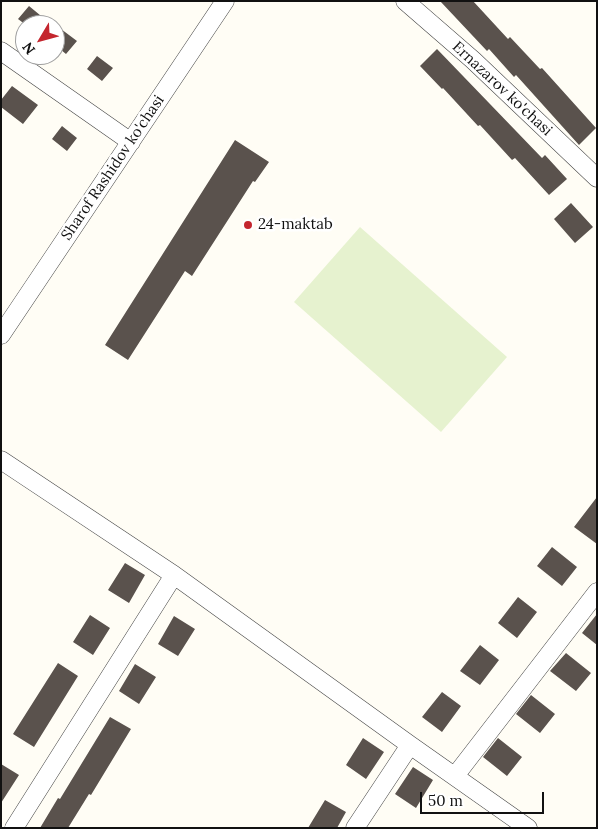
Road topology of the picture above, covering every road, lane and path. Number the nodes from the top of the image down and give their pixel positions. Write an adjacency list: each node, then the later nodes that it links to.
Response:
1 (225, 1): 4 (street, Sharof Rashidov ko'chasi)
2 (405, 1): 5 (street, Ernazarov ko'chasi)
3 (1, 51): 4 (street)
4 (131, 142): 6 (street, Sharof Rashidov ko'chasi)
5 (597, 178)
6 (1, 335)
7 (1, 460): 8 (street)
8 (174, 574): 10 (street); 12 (street)
9 (597, 592): 11 (street)
10 (410, 745): 11 (street); 13 (street)
11 (455, 776): 14 (street)
12 (14, 828)
13 (355, 828)
14 (528, 828)

